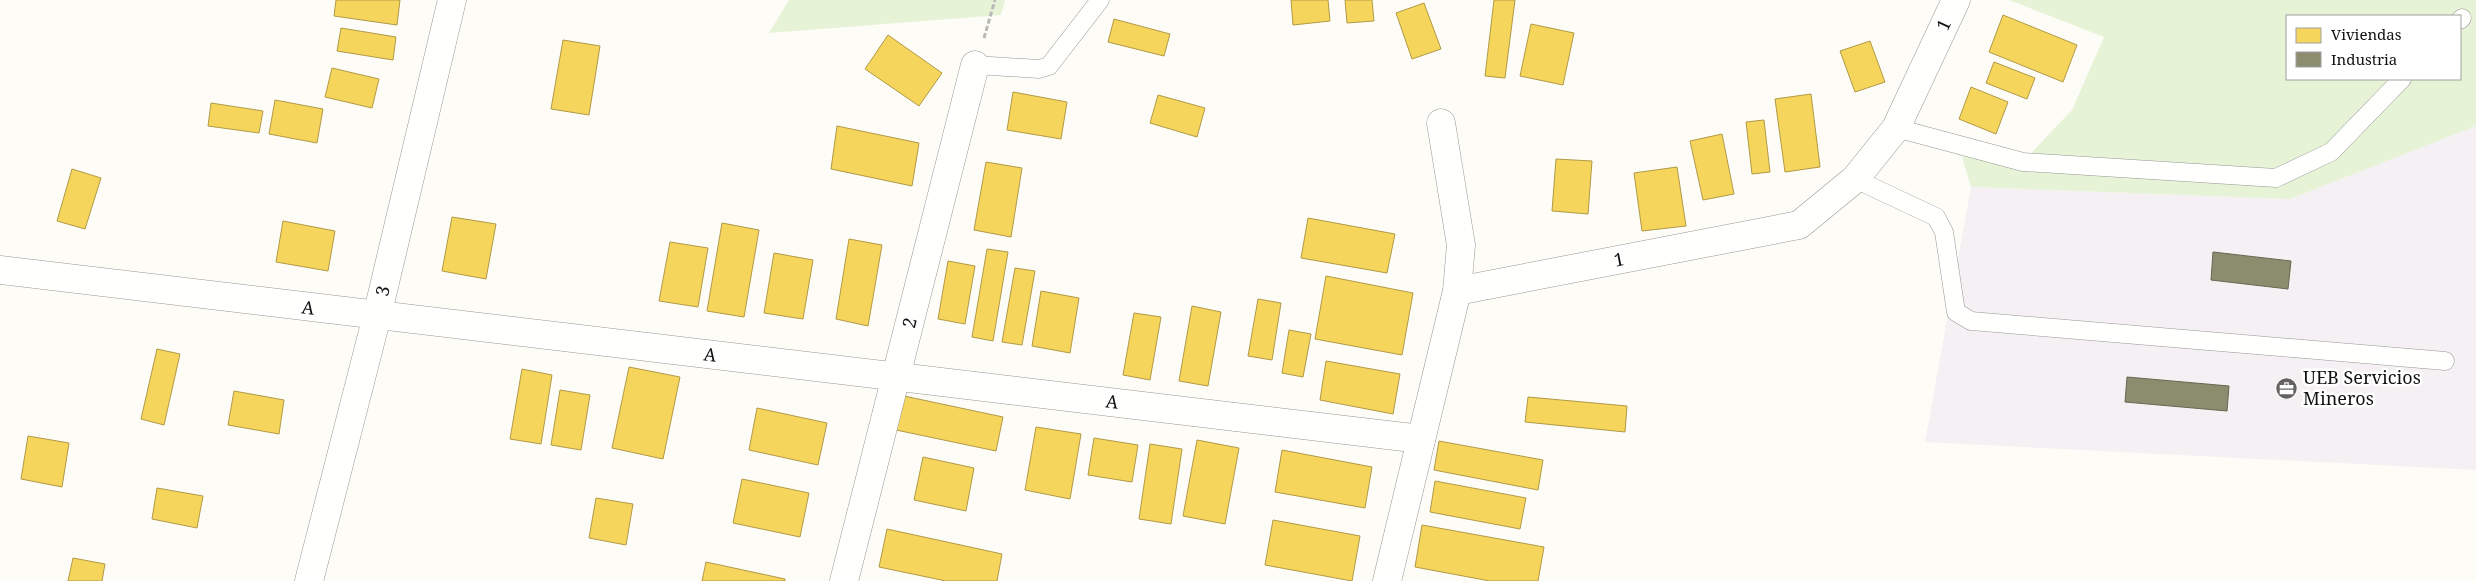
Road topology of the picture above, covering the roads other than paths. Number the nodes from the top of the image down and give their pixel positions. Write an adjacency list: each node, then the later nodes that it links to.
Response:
1 (452, 0): 11 (street, 3)
2 (1100, 0): 4 (lane)
3 (1956, 0): 7 (street, 1)
4 (975, 65): 13 (street, 2)
5 (2401, 80): 7 (lane)
6 (1441, 123): 10 (street)
7 (1896, 128): 8 (street, 1)
8 (1855, 179): 10 (street, 1); 12 (lane)
9 (0, 270): 11 (street, A)
10 (1457, 291): 14 (street)
11 (377, 316): 13 (street, A); 15 (street, 3)
12 (2445, 361)
13 (896, 377): 14 (street, A); 16 (street, 2)
14 (1421, 439): 17 (street)
15 (309, 581)
16 (844, 581)
17 (1387, 581)

